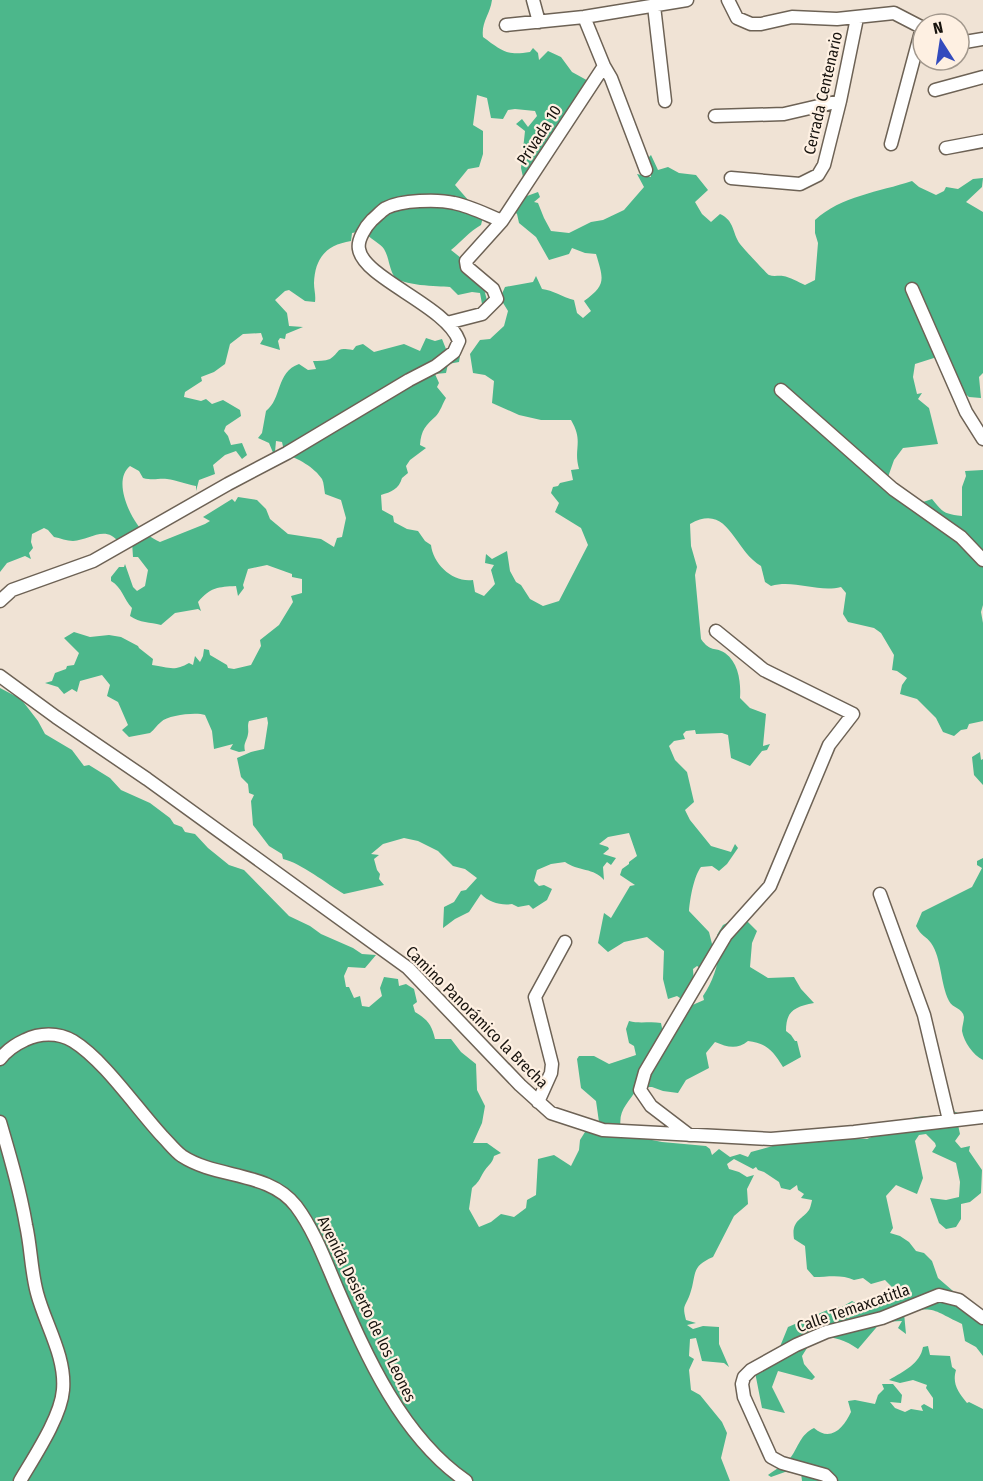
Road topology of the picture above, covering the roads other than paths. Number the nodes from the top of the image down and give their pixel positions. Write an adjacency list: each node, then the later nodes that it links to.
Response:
1 (533, 0): 7 (street)
2 (687, 0): 4 (street)
3 (728, 0): 6 (street)
4 (654, 6): 5 (street); 14 (street)
5 (584, 16): 7 (street); 10 (street)
6 (857, 18): 8 (street); 15 (street, Cerrada Centenario)
7 (539, 22): 9 (street)
8 (911, 22)
9 (506, 25)
10 (604, 66): 20 (street); 22 (street, Privada 10)
11 (911, 72): 18 (street)
12 (983, 77): 13 (street)
13 (935, 90)
14 (665, 101)
15 (840, 101): 16 (street); 21 (street, Cerrada Centenario)
16 (715, 116)
17 (983, 141): 19 (street)
18 (891, 144)
19 (946, 148)
20 (646, 170)
21 (731, 178)
22 (502, 221): 24 (street, Privada 10); 24 (street)
23 (912, 289): 26 (street)
24 (447, 322): 28 (street)
25 (781, 390): 27 (street)
26 (983, 439)
27 (983, 560)
28 (0, 602)
29 (716, 631): 39 (street)
30 (0, 676): 34 (street, Camino Panorámico la Brecha)
31 (880, 894): 36 (street)
32 (565, 942): 34 (street)
33 (0, 1059): 42 (street, Avenida Desierto de los Leones)
34 (538, 1102): 39 (street, Camino Panorámico la Brecha)
35 (979, 1117): 36 (street, Camino Panorámico la Brecha); 38 (street, Camino Panorámico la Brecha)
36 (949, 1120): 39 (street, Camino Panorámico la Brecha)
37 (0, 1122): 41 (street)
38 (983, 1129)
39 (689, 1135)
40 (983, 1318): 43 (street, Calle Temaxcatitla)
41 (20, 1481)
42 (466, 1481)
43 (831, 1481)

